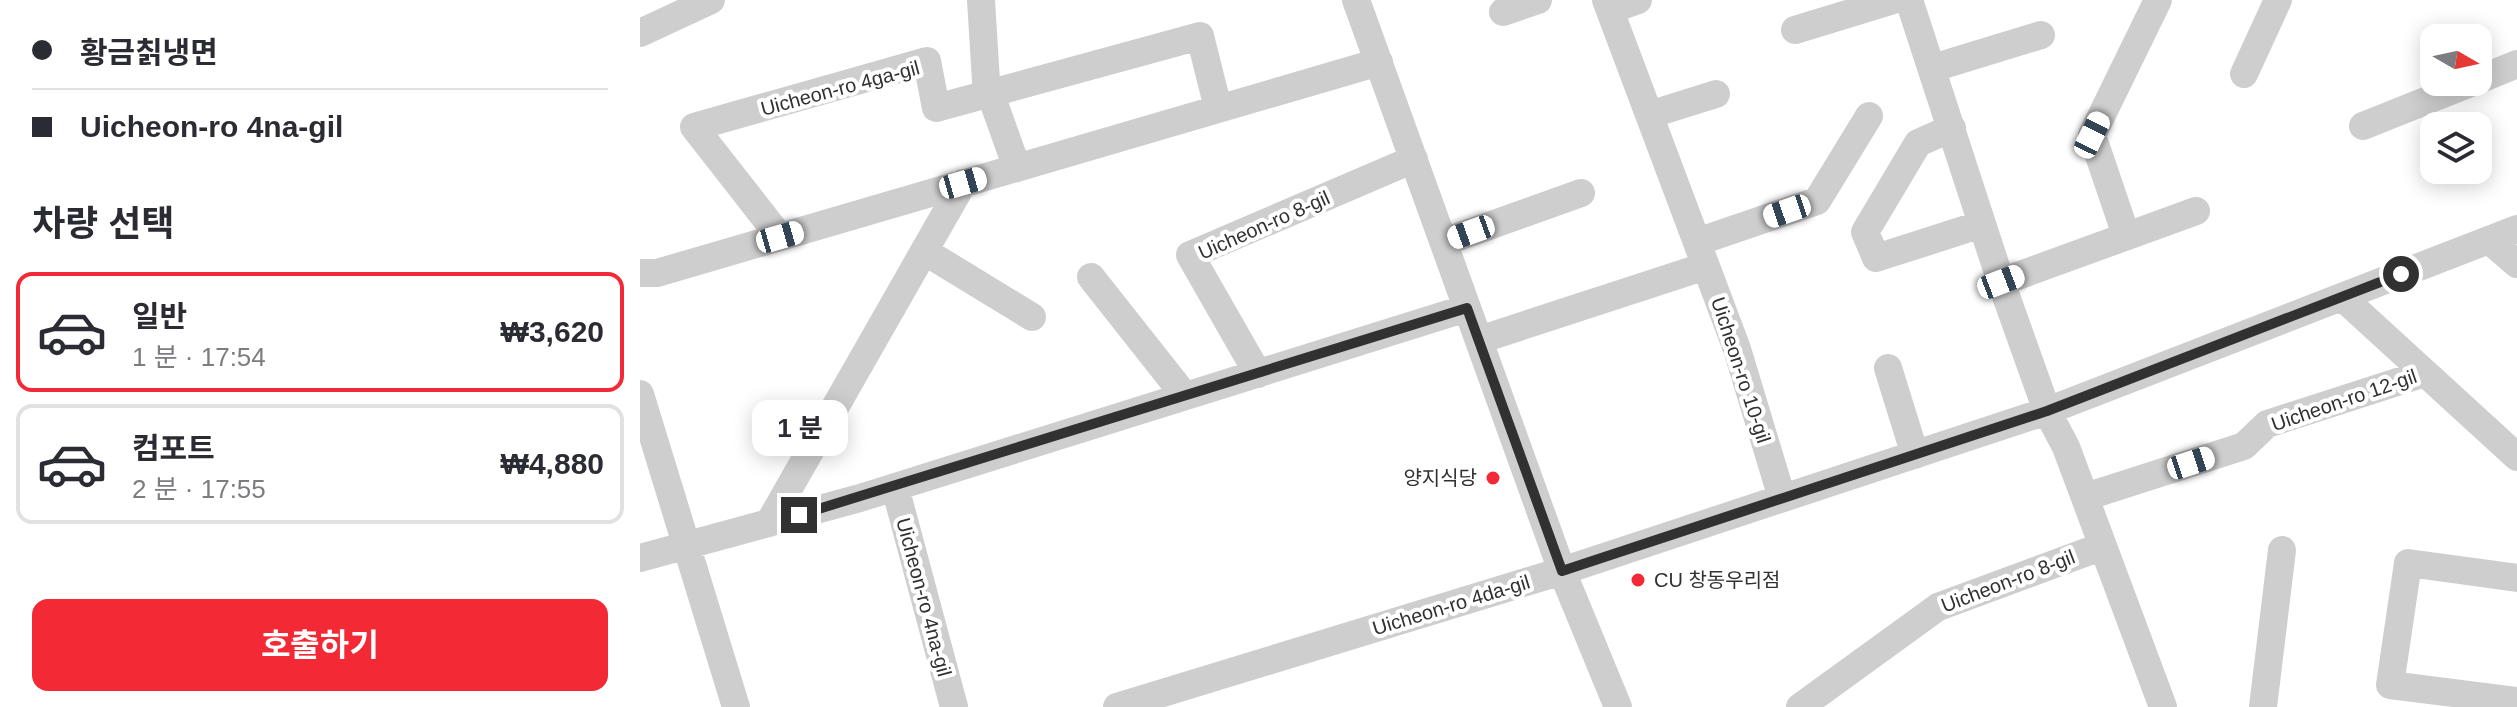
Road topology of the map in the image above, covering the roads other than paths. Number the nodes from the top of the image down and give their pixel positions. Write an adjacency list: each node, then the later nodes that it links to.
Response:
1 (711, 0): 13 (street)
2 (981, 0): 20 (street)
3 (1356, 0): 15 (street)
4 (1538, 0): 11 (street)
5 (1638, 0): 10 (street)
6 (1893, 0): 12 (street)
7 (1909, 0): 17 (street)
8 (2158, 0): 35 (street)
9 (2278, 0): 18 (street)
10 (1608, 5): 24 (street, Uicheon-ro 10-gil)
11 (1503, 12)
12 (1795, 30)
13 (640, 33)
14 (2041, 35): 17 (street)
15 (1379, 62): 23 (street); 28 (street)
16 (2517, 64): 19 (street)
17 (1933, 68): 27 (street)
18 (2244, 74)
19 (2492, 74)
20 (991, 93): 23 (street, Uicheon-ro 4ga-gil); 29 (street); 36 (street, Uicheon-ro 4ga-gil)
21 (1716, 94): 24 (street)
22 (2438, 96): 26 (street)
23 (1218, 108): 29 (street)
24 (1649, 115): 40 (street, Uicheon-ro 10-gil)
25 (1869, 116): 40 (street)
26 (2363, 126)
27 (1952, 128): 33 (street); 33 (street)
28 (1414, 159): 38 (street); 51 (street, Uicheon-ro 8-gil)
29 (1017, 168): 30 (street)
30 (963, 183): 36 (street); 39 (street)
31 (1581, 193): 38 (street)
32 (2196, 211): 35 (street)
33 (1982, 224): 44 (street)
34 (2517, 229): 37 (street, Uicheon-ro 4da-gil)
35 (2126, 235): 44 (street)
36 (780, 237): 42 (street)
37 (2489, 240): 41 (street); 45 (street, Uicheon-ro 4da-gil)
38 (1444, 242): 46 (street)
39 (924, 251): 47 (street); 60 (street)
40 (1702, 254): 48 (street); 59 (street, Uicheon-ro 10-gil)
41 (2517, 264)
42 (640, 273)
43 (1091, 277): 53 (street)
44 (2001, 282): 54 (street)
45 (2342, 297): 50 (street); 54 (street, Uicheon-ro 4da-gil)
46 (1467, 308): 48 (street); 51 (street)
47 (1032, 317)
48 (1479, 340): 65 (street)
49 (1888, 368): 55 (street)
50 (2425, 373): 56 (street); 58 (street, Uicheon-ro 12-gil)
51 (1258, 374): 53 (street)
52 (640, 394): 61 (street)
53 (1185, 396): 57 (street)
54 (2047, 411): 55 (street, Uicheon-ro 4da-gil); 58 (street)
55 (1915, 455): 59 (street, Uicheon-ro 4da-gil)
56 (2517, 457)
57 (895, 487): 60 (street); 70 (street, Uicheon-ro 4na-gil)
58 (2085, 497): 62 (street)
59 (1782, 498): 65 (street, Uicheon-ro 4da-gil)
60 (769, 523): 61 (street)
61 (687, 546): 64 (street); 69 (street)
62 (2103, 546): 73 (street, Uicheon-ro 8-gil); 74 (street)
63 (2282, 550): 75 (street)
64 (640, 558)
65 (1562, 571): 68 (street, Uicheon-ro 4da-gil); 72 (street)
66 (2517, 578): 67 (street)
67 (2517, 701)
68 (1151, 702): 71 (street, Uicheon-ro 4da-gil)
69 (736, 707)
70 (954, 707)
71 (1117, 707)
72 (1618, 707)
73 (1800, 707)
74 (2163, 707)
75 (2262, 707)

